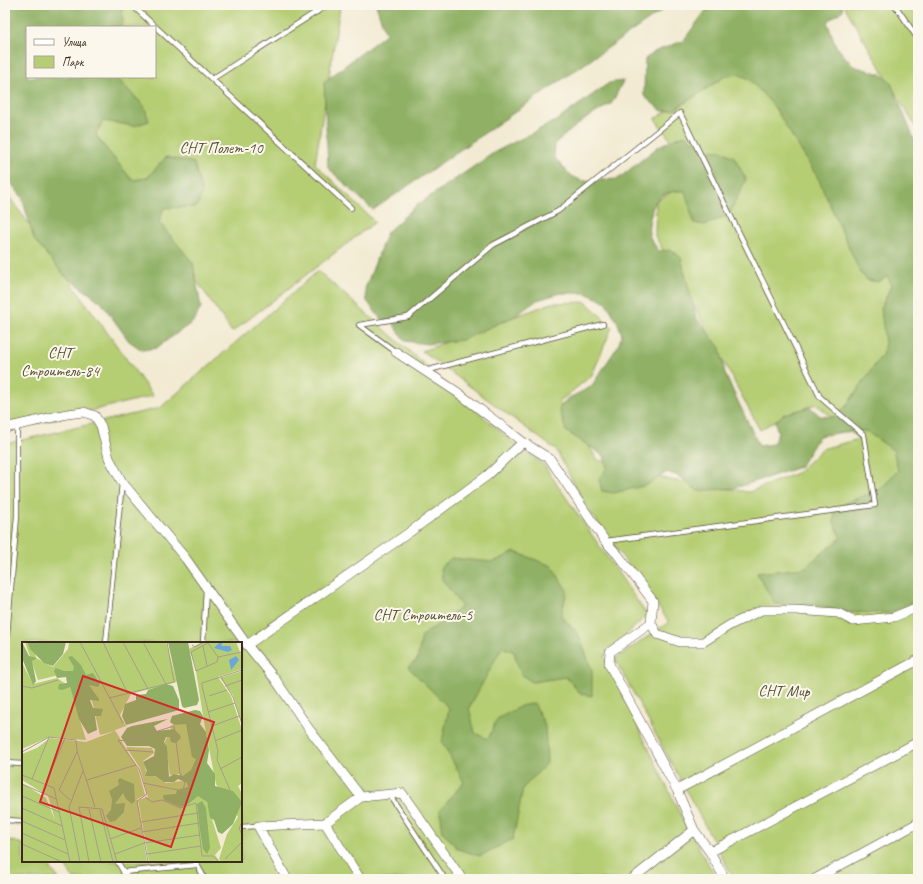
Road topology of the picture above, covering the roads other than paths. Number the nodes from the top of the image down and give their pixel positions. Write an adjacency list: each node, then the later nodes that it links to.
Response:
1 (132, 5): 6 (lane)
2 (310, 5): 5 (lane)
3 (327, 5): 5 (lane)
4 (895, 5): 8 (lane)
5 (317, 12): 9 (lane)
6 (155, 26)
7 (156, 27): 9 (lane)
8 (917, 35)
9 (212, 79): 10 (lane)
10 (351, 208)
11 (603, 324): 13 (lane)
12 (396, 352): 13 (street); 18 (lane)
13 (425, 371): 16 (street)
14 (17, 425): 15 (street); 17 (street); 25 (lane)
15 (5, 428)
16 (523, 442): 18 (street); 24 (street)
17 (122, 482): 19 (street); 22 (lane)
18 (605, 541): 21 (street)
19 (206, 587): 23 (lane); 24 (street)
20 (918, 607): 21 (street)
21 (651, 622): 30 (street)
22 (106, 642)
23 (203, 642)
24 (248, 645): 32 (street)
25 (5, 659)
26 (918, 660): 30 (street)
27 (918, 742): 40 (street)
28 (5, 762): 29 (lane)
29 (22, 764)
30 (677, 790): 39 (street)
31 (390, 794): 32 (street); 48 (lane); 49 (street)
32 (361, 797): 35 (street)
33 (5, 820): 34 (lane)
34 (22, 821)
35 (325, 823): 37 (street); 47 (street)
36 (918, 823): 52 (street)
37 (258, 826): 38 (lane); 46 (street)
38 (242, 827)
39 (694, 830): 40 (street); 50 (street)
40 (710, 852): 51 (street)
41 (118, 862): 43 (lane)
42 (196, 863): 43 (lane); 45 (lane)
43 (123, 872): 44 (lane)
44 (128, 879)
45 (205, 879)
46 (287, 879)
47 (360, 879)
48 (445, 879)
49 (462, 879)
50 (632, 879)
51 (725, 879)
52 (814, 879)

